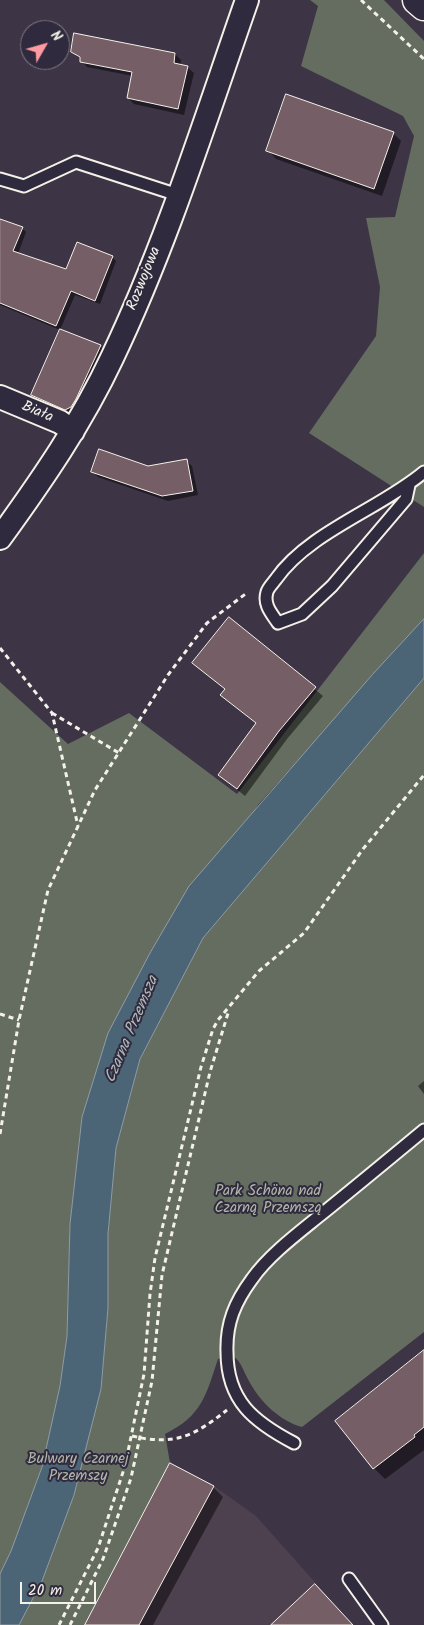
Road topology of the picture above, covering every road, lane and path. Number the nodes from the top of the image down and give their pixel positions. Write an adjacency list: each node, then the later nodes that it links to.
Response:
1 (247, 0): 7 (street, Rozwojowa)
2 (361, 0): 5 (path)
3 (417, 0): 4 (main road)
4 (424, 6)
5 (424, 59)
6 (0, 179): 7 (lane)
7 (178, 195): 9 (street, Rozwojowa)
8 (0, 397): 9 (street, Biała)
9 (72, 431): 12 (street, Rozwojowa)
10 (424, 472): 11 (lane)
11 (409, 485): 13 (lane); 13 (lane)
12 (0, 538)
13 (282, 570): 16 (path)
14 (0, 648): 15 (path)
15 (52, 713): 16 (path); 18 (path)
16 (119, 753): 18 (path)
17 (424, 775): 19 (path)
18 (78, 826): 21 (path)
19 (231, 1005): 25 (path); 26 (path)
20 (0, 1014): 21 (path)
21 (19, 1020): 23 (path)
22 (424, 1130): 24 (lane)
23 (0, 1134)
24 (239, 1400): 26 (path); 27 (lane)
25 (132, 1436): 26 (path); 29 (path)
26 (141, 1438): 30 (path)
27 (294, 1443)
28 (349, 1579): 31 (lane)
29 (60, 1625)
30 (70, 1625)
31 (382, 1625)

